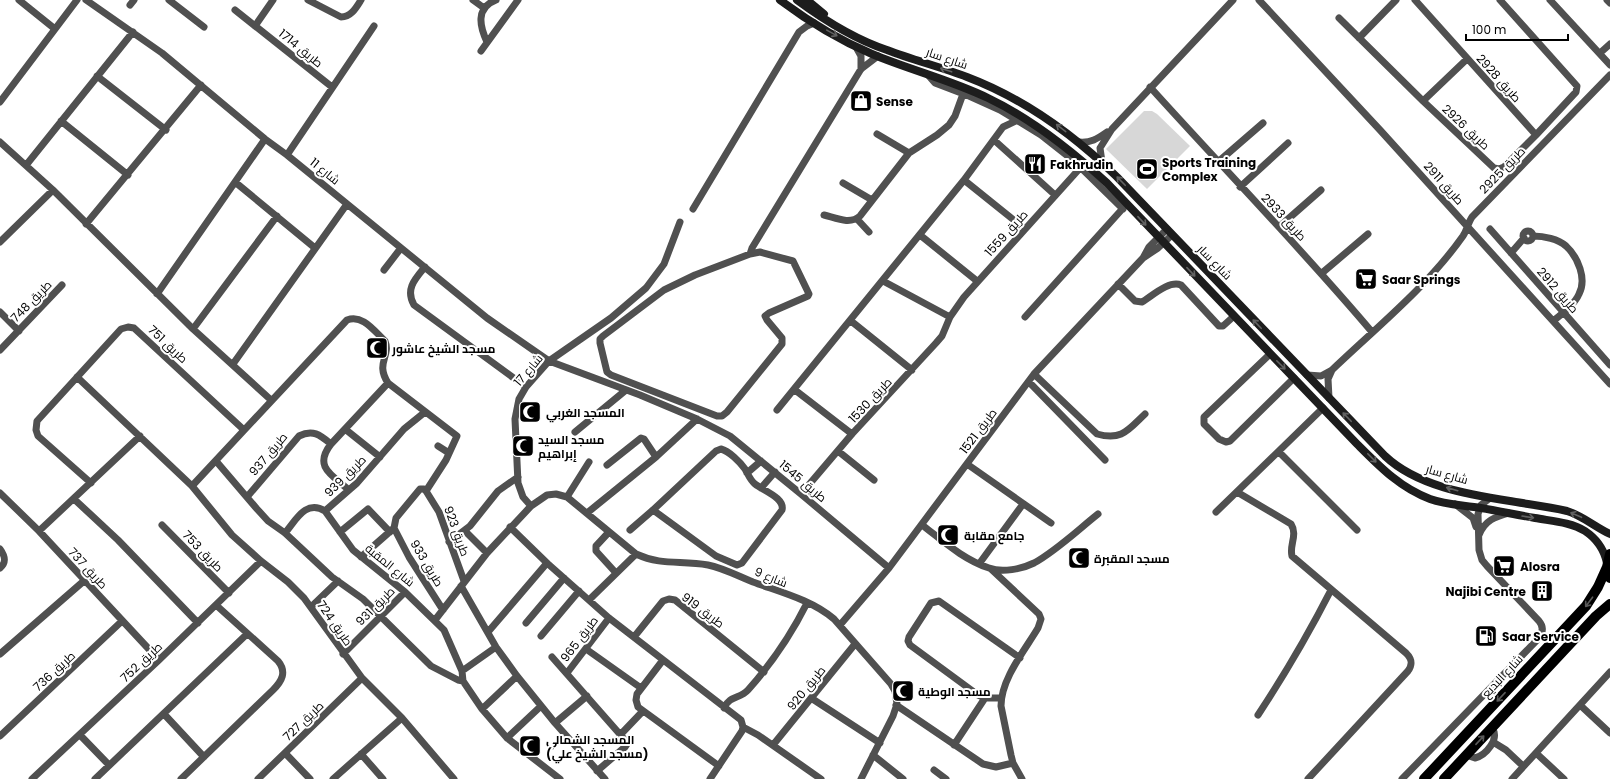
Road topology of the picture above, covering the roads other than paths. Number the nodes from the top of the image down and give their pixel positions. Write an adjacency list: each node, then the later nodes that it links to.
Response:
1 (19, 0): 31 (street)
2 (77, 0): 31 (street)
3 (86, 0): 32 (street, شارع 11)
4 (169, 0): 30 (street)
5 (273, 0): 28 (street)
6 (308, 0): 7 (street)
7 (361, 0)
8 (473, 0): 22 (street)
9 (496, 0): 22 (street)
10 (518, 0): 35 (street)
11 (780, 0): 24 (street, شارع سار)
12 (797, 0): 27 (street, شارع سار)
13 (807, 0): 27 (street)
14 (1234, 0): 49 (street)
15 (1259, 0): 92 (street, طريق 2911)
16 (1396, 0): 34 (street)
17 (1415, 0): 41 (street, طريق 2928)
18 (1500, 0): 61 (street)
19 (1550, 0): 39 (street)
20 (1607, 0): 21 (street)
21 (1610, 3)
22 (484, 8): 35 (street)
23 (235, 10): 28 (street, طريق 1714)
24 (798, 13): 26 (street, شارع سار); 33 (street)
25 (1339, 18): 34 (street, طريق 2926)
26 (814, 23): 33 (street); 37 (street, شارع سار, one-way to 37)
27 (832, 24): 65 (street, شارع سار, one-way to 27)
28 (256, 26): 48 (street, طريق 1714)
29 (374, 26): 48 (street)
30 (204, 28)
31 (55, 29): 52 (street)
32 (133, 32): 46 (street); 47 (street, شارع 11)
33 (799, 32): 86 (street)
34 (1359, 38): 51 (street, طريق 2926)
35 (487, 42): 38 (street)
36 (1610, 44): 39 (street)
37 (856, 47): 40 (street, شارع سار); 43 (street)
38 (481, 51)
39 (1600, 54): 42 (street)
40 (878, 56): 43 (street); 44 (street, شارع سار)
41 (1467, 59): 51 (street, طريق 2926); 61 (street, طريق 2928)
42 (1610, 64)
43 (861, 69): 105 (street)
44 (928, 75): 50 (street); 85 (street, شارع سار)
45 (1610, 75): 70 (street, طريق 2925)
46 (98, 76): 55 (street); 59 (street)
47 (201, 85): 59 (street); 62 (street, شارع 11)
48 (332, 87): 69 (street)
49 (1150, 87): 58 (street); 72 (street, طريق 2933)
50 (963, 94): 53 (street); 68 (street)
51 (1423, 101): 67 (street, طريق 2926)
52 (0, 102)
53 (1000, 110): 54 (street); 57 (street)
54 (1018, 120): 57 (street); 74 (street)
55 (61, 121): 73 (street); 75 (street)
56 (1262, 123): 72 (street)
57 (1003, 127): 63 (street)
58 (1112, 129): 65 (street); 71 (street)
59 (166, 130): 75 (street)
60 (877, 134): 68 (street)
61 (1536, 135): 67 (street)
62 (265, 139): 69 (street, شارع 11); 77 (street)
63 (994, 140): 76 (street); 82 (street)
64 (0, 142): 73 (street)
65 (1079, 142): 71 (street, شارع سار)
66 (1288, 143): 79 (street)
67 (1520, 150): 70 (street)
68 (909, 153): 83 (street)
69 (287, 155): 84 (street, شارع 11)
70 (1529, 159): 92 (street, طريق 2925)
71 (1102, 162): 97 (street, شارع سار, one-way to 71)
72 (1218, 162): 79 (street, طريق 2933)
73 (27, 164): 80 (street)
74 (1081, 166): 82 (street, طريق 1559); 85 (street)
75 (128, 175): 91 (street)
76 (964, 180): 94 (street); 99 (street)
77 (235, 182): 88 (street); 113 (street)
78 (843, 183): 83 (street)
79 (1240, 187): 93 (street, طريق 2933)
80 (53, 190): 91 (street); 101 (street)
81 (1321, 190): 93 (street)
82 (1055, 196): 94 (street, طريق 1559)
83 (872, 200): 89 (street)
84 (347, 204): 102 (street); 103 (street, شارع 11)
85 (1125, 207): 100 (street, شارع سار, one-way to 100); 117 (street)
86 (693, 209)
87 (824, 215): 89 (street)
88 (277, 216): 102 (street); 121 (street)
89 (857, 219): 96 (street)
90 (680, 222): 126 (street, شارع 17)
91 (86, 224): 113 (street)
92 (1468, 226): 120 (street, طريق 2911); 123 (street, طريق 2925)
93 (1280, 227): 108 (street, طريق 2933)
94 (1025, 229): 110 (street, طريق 1559)
95 (1490, 230): 104 (street, طريق 2912)
96 (869, 232)
97 (1170, 232): 100 (street, طريق 1521); 132 (street, شارع سار, one-way to 97)
98 (1368, 234): 108 (street)
99 (920, 235): 109 (street); 110 (street)
100 (1161, 240): 111 (street, طريق 1521); 116 (street, شارع سار, one-way to 116)
101 (0, 242)
102 (315, 248): 127 (street)
103 (401, 248): 106 (street, شارع 11); 107 (street)
104 (1511, 253): 115 (street, طريق 2912); 115 (street)
105 (750, 254): 105 (street)
106 (425, 267): 126 (street, شارع 11); 138 (street)
107 (384, 270)
108 (1322, 273): 123 (street, طريق 2933)
109 (883, 281): 118 (street); 119 (street)
110 (977, 281): 118 (street, طريق 1559)
111 (1118, 284): 116 (street); 131 (street, طريق 1521)
112 (62, 285): 122 (street, طريق 748)
113 (157, 294): 121 (street)
114 (0, 312): 122 (street)
115 (1563, 313): 120 (street); 128 (street, طريق 2912)
116 (1234, 316): 125 (street, شارع سار)
117 (1025, 317)
118 (950, 318): 129 (street, طريق 1530)
119 (851, 321): 129 (street); 140 (street)
120 (1553, 321): 137 (street, طريق 2911)
121 (193, 329): 127 (street)
122 (19, 331): 124 (street, طريق 748)
123 (1372, 332): 130 (street, طريق 2925)
124 (0, 350)
125 (1270, 354): 134 (street, شارع سار, one-way to 134); 134 (street)
126 (549, 361): 138 (street, شارع 17); 139 (street, طريق 1545)
127 (233, 364): 142 (street)
128 (1610, 365)
129 (912, 370): 151 (street, طريق 1530)
130 (1332, 370): 132 (street, طريق 2925); 141 (street)
131 (1034, 374): 135 (street, طريق 1521); 146 (street)
132 (1307, 375): 141 (street, شارع سار)
133 (78, 377): 149 (street, طريق 751); 152 (street); 170 (street, طريق 751)
134 (1294, 378): 143 (street, شارع سار)
135 (1029, 382): 160 (street); 164 (street, طريق 1521)
136 (388, 383): 142 (street); 145 (street); 148 (street)
137 (1610, 384)
138 (526, 387): 168 (street, شارع 17)
139 (626, 390): 147 (street, طريق 1545); 150 (street)
140 (795, 390): 144 (street); 151 (street)
141 (1329, 398): 180 (street, شارع سار, one-way to 141)
142 (271, 400): 149 (street)
143 (1323, 408): 156 (street); 183 (street, شارع سار, one-way to 183)
144 (778, 410)
145 (425, 412): 157 (street); 158 (street, طريق 939)
146 (1145, 414)
147 (697, 420): 159 (street); 162 (street, طريق 1545)
148 (345, 429): 153 (street); 158 (street, طريق 939)
149 (244, 430): 161 (street)
150 (575, 432)
151 (852, 434): 155 (street, طريق 1530)
152 (140, 436): 170 (street); 171 (street)
153 (331, 444): 173 (street); 179 (street, طريق 937)
154 (438, 446): 157 (street)
155 (838, 451): 169 (street); 177 (street, طريق 1530)
156 (1279, 452): 175 (street); 198 (street)
157 (448, 453): 174 (street)
158 (380, 457): 173 (street, طريق 939)
159 (656, 457): 165 (street); 189 (street)
160 (1105, 460)
161 (216, 461): 171 (street); 179 (street)
162 (761, 461): 166 (street, طريق 1545); 167 (street)
163 (589, 462): 178 (street)
164 (967, 464): 182 (street); 194 (street, طريق 1521)
165 (607, 465)
166 (775, 472): 172 (street); 177 (street, طريق 1545)
167 (747, 473): 172 (street); 186 (street)
168 (518, 477): 184 (street, شارع 17); 200 (street)
169 (874, 480)
170 (91, 483): 181 (street)
171 (192, 486): 211 (street, طريق 724)
172 (761, 488): 186 (street)
173 (349, 490): 187 (street, طريق 939)
174 (426, 490): 196 (street); 206 (street, طريق 923)
175 (1237, 492): 188 (street); 224 (street)
176 (0, 493): 199 (street, طريق 737)
177 (801, 494): 216 (street, طريق 1545)
178 (567, 496): 184 (street); 189 (street, شارع 9)
179 (247, 497): 203 (street)
180 (1490, 498): 185 (street); 204 (street, شارع سار, one-way to 180)
181 (74, 499): 199 (street); 238 (street)
182 (1023, 504): 192 (street); 214 (street)
183 (1455, 504): 185 (street, شارع سار); 205 (street)
184 (531, 506): 195 (street)
185 (1479, 507): 190 (street, شارع سار); 205 (street)
186 (653, 510): 197 (street)
187 (325, 511): 201 (street, شارع المقبة); 203 (street)
188 (1216, 512)
189 (587, 513): 202 (street, شارع 9)
190 (1510, 513): 205 (street); 212 (street, شارع سار, one-way to 212)
191 (1098, 514): 217 (street)
192 (1051, 523)
193 (162, 524): 227 (street, طريق 753)
194 (922, 525): 214 (street); 216 (street, طريق 1521)
195 (510, 527): 208 (street); 213 (street)
196 (392, 530): 201 (street, طريق 933); 210 (street); 233 (street, طريق 933)
197 (630, 530)
198 (1358, 530)
199 (39, 531): 221 (street, طريق 737)
200 (465, 531): 206 (street); 208 (street)
201 (340, 532): 210 (street, شارع المقبة)
202 (609, 532): 209 (street, شارع 9); 218 (street)
203 (285, 533): 222 (street)
204 (1610, 534)
205 (1478, 539): 316 (street)
206 (449, 542): 223 (street, طريق 923)
207 (0, 549): 215 (street)
208 (487, 553): 223 (street)
209 (636, 554): 218 (street); 229 (street, شارع 9)
210 (361, 557): 226 (street, شارع المقبة)
211 (261, 561): 227 (street, طريق 752); 232 (street, طريق 724)
212 (1608, 561): 220 (main road); 317 (main road, شارع البديع, one-way to 317)
213 (547, 563): 219 (street); 241 (street)
214 (979, 564): 217 (street)
215 (0, 568)
216 (889, 568): 240 (street, طريق 1521)
217 (991, 569): 251 (street)
218 (616, 573): 228 (street)
219 (564, 578): 225 (street); 239 (street)
220 (1610, 578)
221 (85, 580): 237 (street, طريق 737); 248 (street)
222 (338, 581): 232 (street); 234 (street)
223 (463, 584): 233 (street); 241 (street, طريق 923)
224 (1331, 590): 273 (street); 315 (street)
225 (579, 591): 228 (street); 243 (street)
226 (405, 592): 234 (street, طريق 931); 236 (street, شارع المقبة)
227 (229, 593): 231 (street, طريق 752)
228 (589, 600): 235 (street)
229 (807, 603): 240 (street, شارع 9); 255 (street)
230 (1610, 604): 277 (main road)
231 (216, 605): 238 (street, طريق 752); 242 (street)
232 (311, 607): 249 (street, طريق 724)
233 (443, 610): 236 (street)
234 (379, 616): 249 (street, طريق 931); 260 (street)
235 (609, 618): 244 (street); 247 (street, طريق 965)
236 (435, 620): 254 (street, شارع المقبة)
237 (122, 621): 252 (street, طريق 737); 281 (street, طريق 736)
238 (198, 623): 252 (street, طريق 752)
239 (526, 623)
240 (840, 625): 245 (street, شارع 9)
241 (488, 632): 246 (street, طريق 923)
242 (247, 634): 272 (street); 292 (street)
243 (541, 636)
244 (634, 637): 253 (street); 255 (street, طريق 919)
245 (855, 644): 263 (street, طريق 920); 266 (street, شارع 9)
246 (496, 647): 254 (street); 258 (street, طريق 923)
247 (586, 649): 257 (street, طريق 965); 261 (street)
248 (0, 654)
249 (343, 654): 259 (street, طريق 724)
250 (552, 657): 257 (street)
251 (1020, 658): 264 (street); 265 (street)
252 (159, 660): 279 (street, طريق 752)
253 (663, 660): 261 (street); 269 (street)
254 (462, 671): 260 (street, شارع المقبة)
255 (764, 672): 269 (street)
256 (1610, 672): 267 (street)
257 (567, 673): 262 (street)
258 (517, 676): 268 (street, طريق 923); 270 (street)
259 (362, 678): 274 (street, طريق 724); 287 (street, طريق 727)
260 (463, 681): 270 (street, شارع المقبة)
261 (641, 688): 271 (street)
262 (587, 696): 275 (street); 280 (street)
263 (811, 698): 284 (street); 285 (street, طريق 920)
264 (985, 698): 265 (street); 286 (street)
265 (1001, 698): 293 (street)
266 (896, 705): 284 (street); 286 (street)
267 (1580, 705): 278 (street); 288 (street)
268 (541, 706): 275 (street, طريق 923); 282 (street)
269 (724, 708): 276 (street)
270 (482, 709): 282 (street, شارع المقبة)
271 (643, 711): 280 (street); 295 (street)
272 (164, 714): 292 (street); 294 (street)
273 (1258, 715)
274 (402, 718): 289 (street); 306 (street, طريق 724)
275 (555, 723): 298 (street, طريق 923)
276 (743, 727): 285 (street); 295 (street)
277 (1492, 728): 283 (street); 291 (main road, one-way to 277)
278 (1610, 733)
279 (80, 734): 294 (street); 299 (street, طريق 752)
280 (621, 734): 298 (street)
281 (0, 736)
282 (508, 738): 307 (street, شارع المقبة)
283 (1493, 742): 291 (street); 296 (street)
284 (880, 743): 290 (street)
285 (773, 745): 310 (street)
286 (954, 745): 293 (street)
287 (284, 753): 302 (street, طريق 727); 303 (street)
288 (1536, 753): 296 (street); 320 (street)
289 (361, 754): 304 (street); 305 (street)
290 (873, 755): 311 (street); 312 (street)
291 (1466, 755): 318 (main road)
292 (204, 756): 301 (street)
293 (1013, 763): 314 (street)
294 (109, 765): 300 (street)
295 (719, 766): 309 (street)
296 (1523, 766): 319 (street)
297 (934, 770): 313 (street)
298 (597, 771): 308 (street, طريق 923)
299 (32, 779)
300 (95, 779)
301 (181, 779)
302 (258, 779)
303 (310, 779)
304 (333, 779)
305 (383, 779)
306 (454, 779)
307 (560, 779)
308 (605, 779)
309 (710, 779)
310 (821, 779)
311 (861, 779)
312 (903, 779)
313 (946, 779)
314 (1022, 779)
315 (1308, 779)
316 (1402, 779)
317 (1424, 779)
318 (1444, 779)
319 (1512, 779)
320 (1564, 779)

